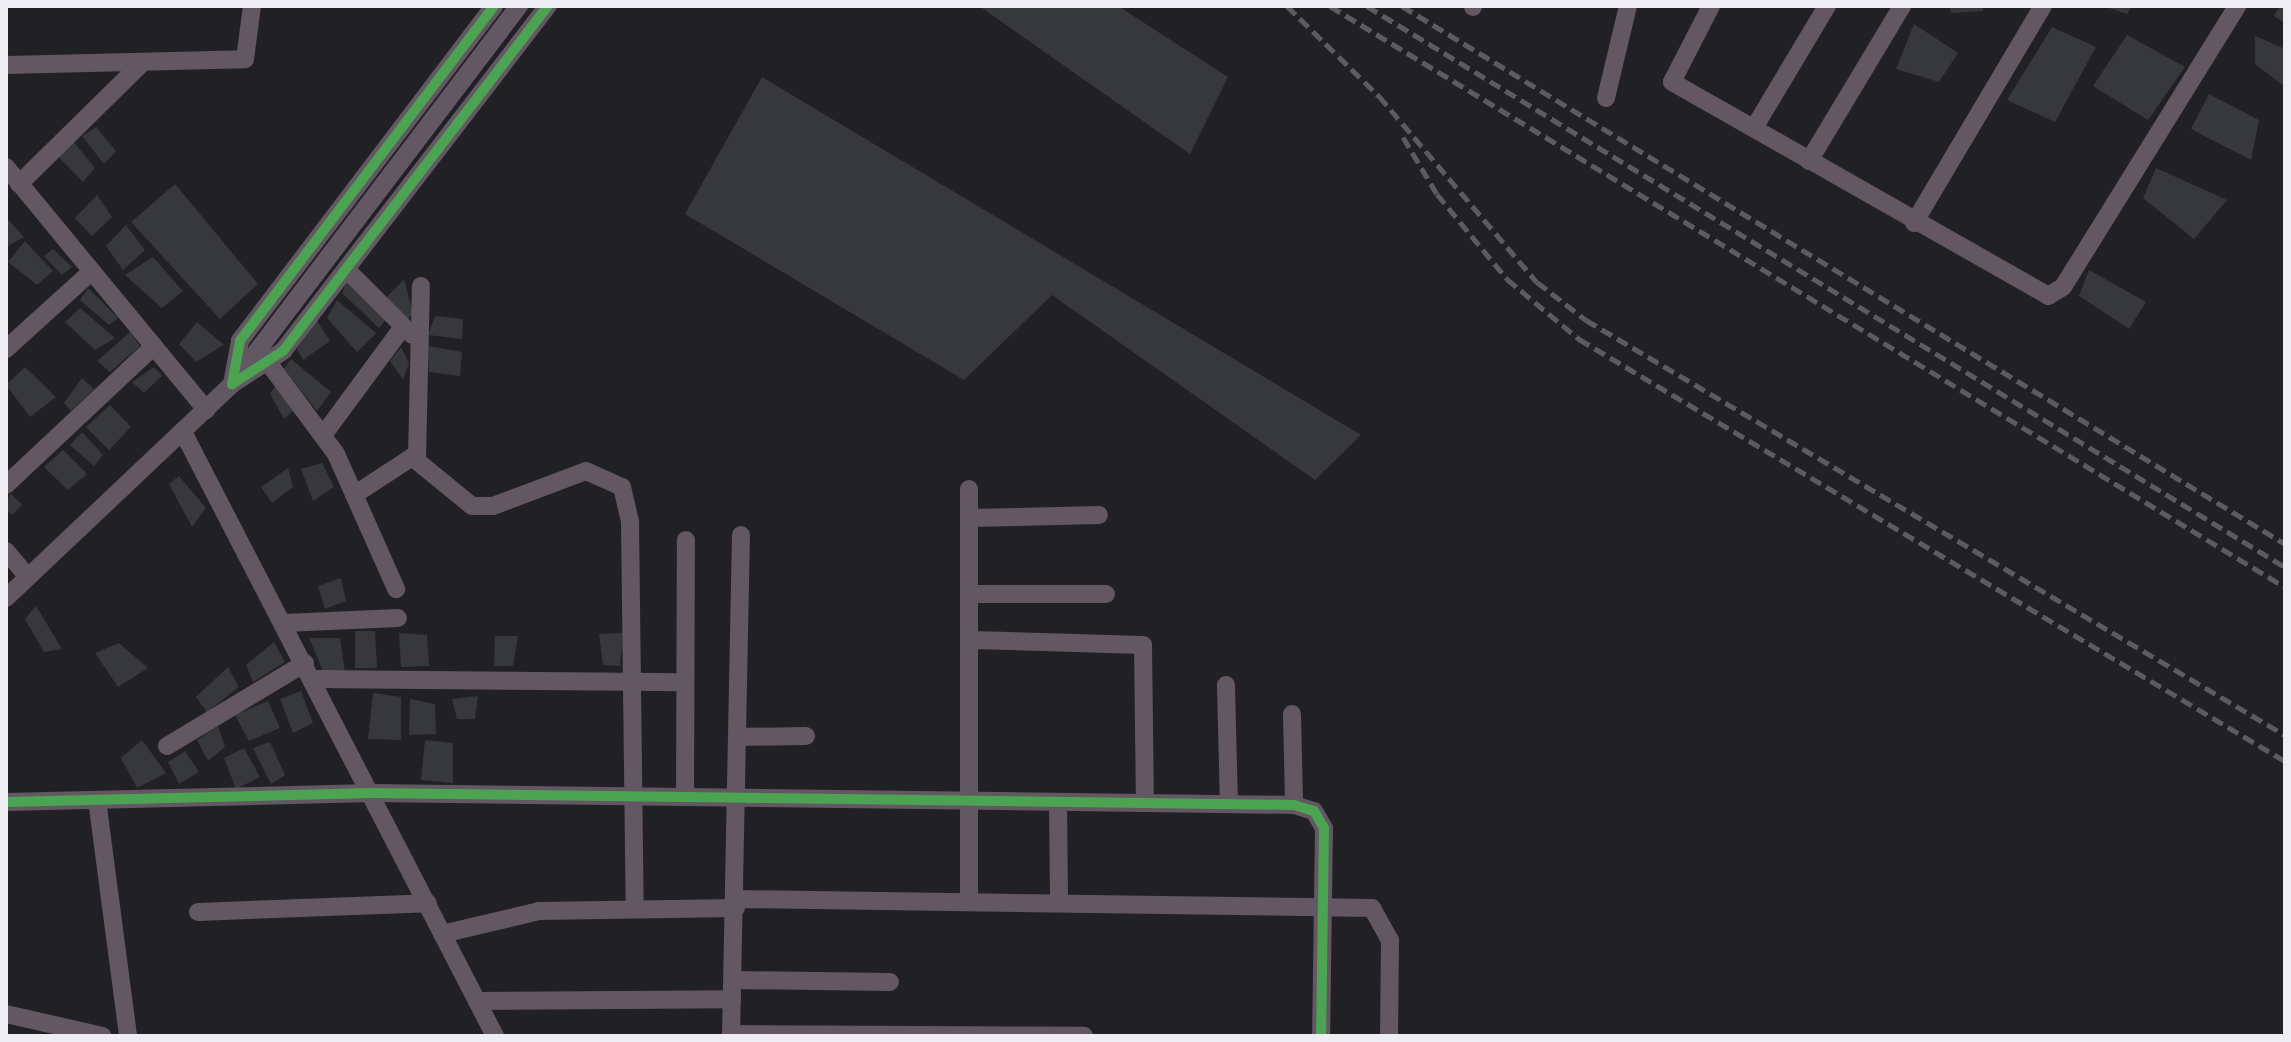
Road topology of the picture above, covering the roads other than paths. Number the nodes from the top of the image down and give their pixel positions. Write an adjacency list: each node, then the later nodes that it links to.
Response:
1 (252, 6): 11 (street)
2 (494, 6): 27 (street)
3 (519, 6): 26 (street)
4 (548, 6): 19 (street)
5 (1628, 6): 13 (street)
6 (1711, 6): 14 (street)
7 (1827, 6): 14 (street)
8 (1902, 6): 15 (street)
9 (2043, 6): 18 (street)
10 (2237, 6): 18 (street)
11 (143, 62): 12 (street); 17 (street)
12 (6, 65)
13 (1606, 98)
14 (1754, 128): 15 (street)
15 (1809, 161): 18 (street)
16 (6, 167): 17 (street)
17 (19, 184): 20 (street)
18 (1914, 223)
19 (346, 269): 22 (street); 26 (street)
20 (92, 271): 24 (street); 25 (street)
21 (421, 286): 23 (street)
22 (403, 327): 23 (street); 30 (street)
23 (419, 343): 31 (street)
24 (154, 346): 28 (street); 32 (street)
25 (6, 349)
26 (265, 358): 27 (street); 30 (street)
27 (232, 384): 28 (street)
28 (206, 410): 29 (street)
29 (183, 432): 40 (street); 46 (street)
30 (324, 434): 34 (street)
31 (417, 458): 34 (street); 49 (street)
32 (6, 485)
33 (969, 489): 36 (street)
34 (354, 495): 41 (street)
35 (1099, 515): 36 (street)
36 (970, 518): 42 (street)
37 (741, 535): 54 (street)
38 (686, 540): 50 (street)
39 (6, 551): 40 (street)
40 (28, 577): 44 (street)
41 (396, 589)
42 (972, 594): 43 (street); 47 (street)
43 (1106, 594)
44 (6, 598)
45 (398, 618): 46 (street)
46 (284, 623): 48 (street)
47 (973, 640): 61 (street); 64 (street)
48 (309, 671): 49 (street); 55 (street); 56 (street)
49 (632, 681): 50 (street); 57 (street)
50 (685, 682): 58 (street)
51 (1226, 685): 65 (street)
52 (1292, 714): 66 (street)
53 (806, 736): 54 (street)
54 (737, 737): 59 (street)
55 (167, 746)
56 (371, 793): 57 (street); 60 (street); 69 (street)
57 (634, 795): 58 (street); 72 (street)
58 (685, 795): 59 (street)
59 (736, 797): 61 (street); 70 (street)
60 (97, 800): 62 (street); 81 (street)
61 (971, 800): 63 (street); 67 (street)
62 (6, 802)
63 (1058, 802): 64 (street); 68 (street)
64 (1145, 803): 65 (street)
65 (1229, 804): 66 (street)
66 (1294, 805): 71 (street)
67 (969, 901): 68 (street); 70 (street)
68 (1059, 902): 71 (street)
69 (428, 903): 73 (street); 74 (street)
70 (736, 904): 72 (street); 76 (street)
71 (1324, 905): 84 (street); 85 (street)
72 (635, 908): 74 (street)
73 (198, 912)
74 (442, 934): 77 (street)
75 (890, 982): 76 (street)
76 (732, 989): 77 (street); 79 (street)
77 (477, 1001): 82 (street)
78 (6, 1014): 80 (street)
79 (731, 1035): 83 (street)
80 (103, 1036)
81 (128, 1036)
82 (495, 1036)
83 (1084, 1036)
84 (1321, 1036)
85 (1389, 1036)

